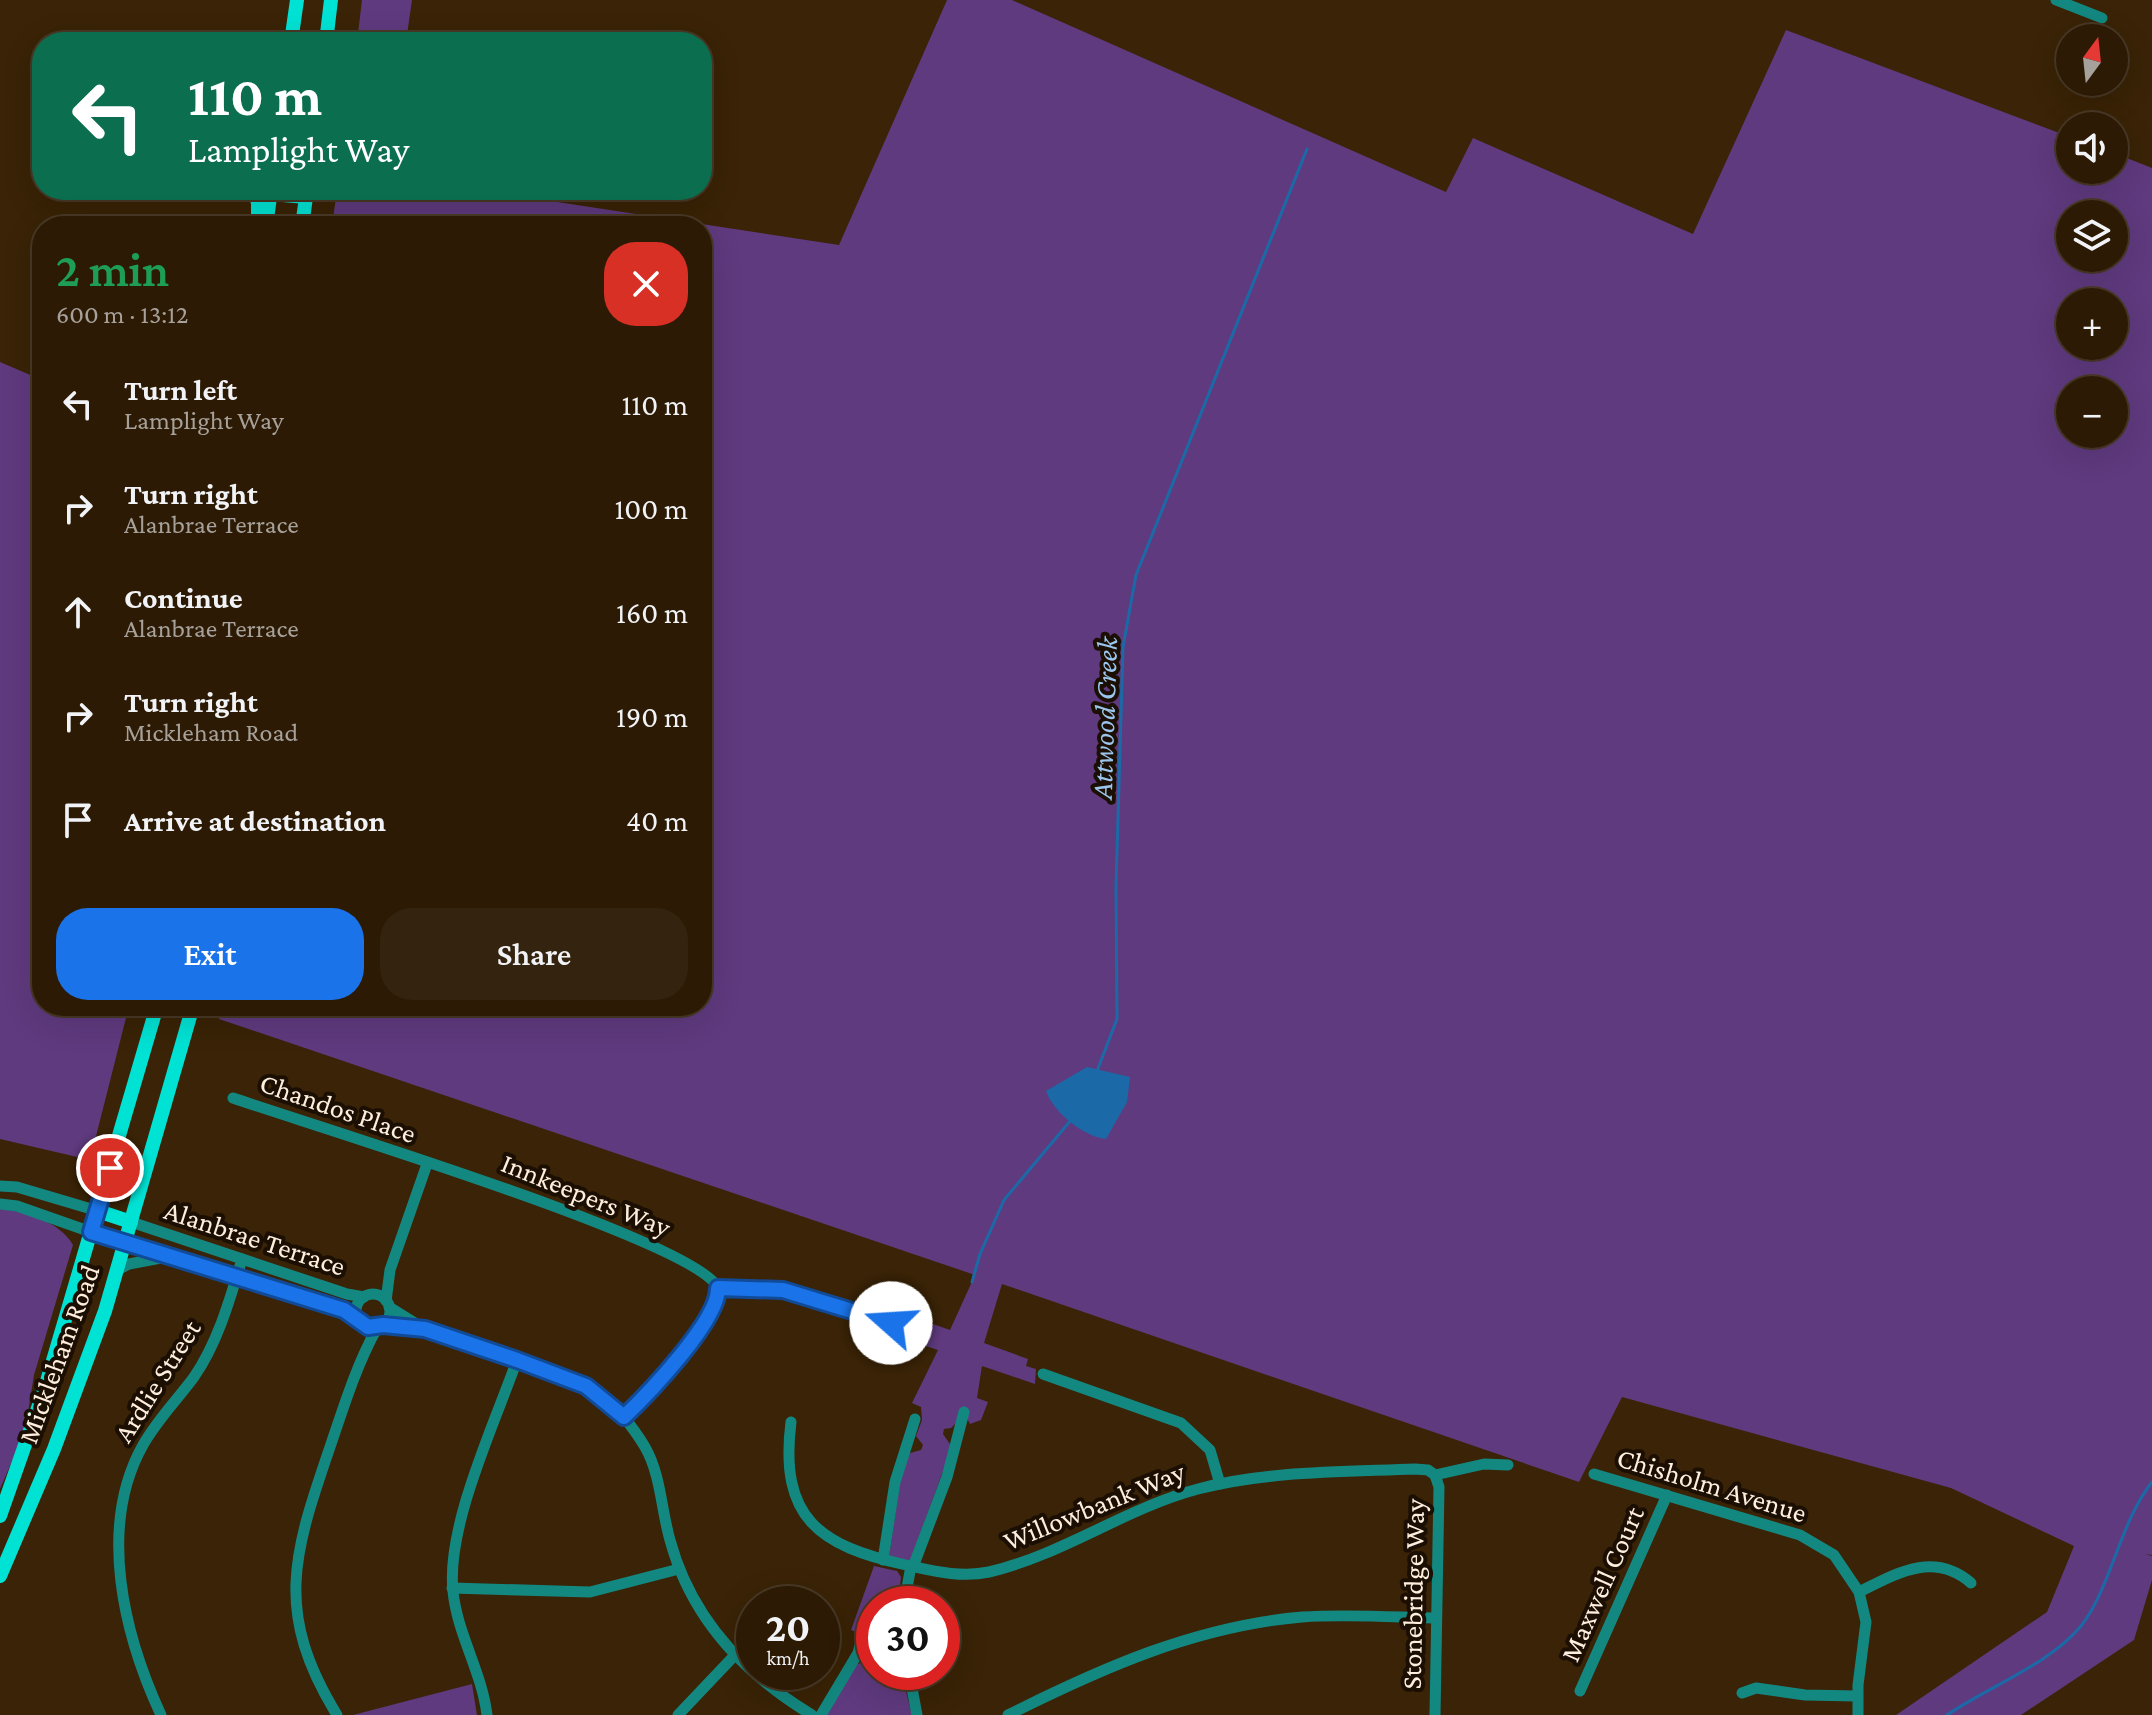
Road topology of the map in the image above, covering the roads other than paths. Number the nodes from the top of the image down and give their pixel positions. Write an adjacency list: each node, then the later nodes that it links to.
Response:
1 (297, 0): 6 (main road)
2 (331, 0): 7 (main road)
3 (2056, 0): 4 (street)
4 (2081, 5): 5 (street)
5 (2102, 18)
6 (292, 32)
7 (327, 32)
8 (154, 1016): 14 (main road, Mickleham Road)
9 (190, 1016): 15 (main road, Mickleham Road)
10 (233, 1098): 11 (street, Chandos Place)
11 (427, 1164): 21 (street); 23 (street, Innkeepers Way)
12 (0, 1186): 14 (street)
13 (0, 1204): 16 (street)
14 (98, 1211): 15 (main road); 16 (main road, Mickleham Road)
15 (131, 1222): 17 (main road, Mickleham Road); 19 (street, Alanbrae Terrace)
16 (91, 1232): 17 (main road); 42 (main road, Mickleham Road)
17 (126, 1241): 18 (street, Alanbrae Terrace); 20 (main road, Mickleham Road)
18 (174, 1257): 20 (street); 22 (street, Alanbrae Terrace)
19 (242, 1259): 22 (street, Ardlie Street); 24 (street, Alanbrae Terrace)
20 (117, 1270): 46 (main road, Mickleham Road)
21 (390, 1270): 24 (street); 25 (street)
22 (237, 1276): 26 (street, Alanbrae Terrace); 59 (street, Ardlie Street)
23 (718, 1288): 27 (street); 34 (street)
24 (369, 1295): 25 (street, Alanbrae Terrace); 26 (street)
25 (388, 1304): 28 (street); 29 (street)
26 (360, 1321): 28 (street, Alanbrae Terrace); 30 (street)
27 (891, 1323)
28 (380, 1326): 29 (street); 30 (street)
29 (425, 1329): 31 (street)
30 (361, 1357): 60 (street)
31 (517, 1360): 34 (street); 49 (street)
32 (1043, 1374): 40 (street)
33 (964, 1412): 44 (street)
34 (624, 1417): 45 (street)
35 (915, 1419): 43 (street)
36 (791, 1422): 43 (street, Willowbank Way)
37 (1508, 1465): 39 (street, Willowbank Way)
38 (1594, 1474): 41 (street, Chisholm Avenue)
39 (1435, 1475): 40 (street, Willowbank Way); 51 (street, Stonebridge Way)
40 (1220, 1484): 44 (street, Willowbank Way)
41 (1667, 1495): 50 (street, Chisholm Avenue); 55 (street, Maxwell Court)
42 (0, 1516)
43 (883, 1560): 44 (street, Willowbank Way)
44 (912, 1566): 48 (street)
45 (679, 1569): 49 (street); 52 (street)
46 (0, 1576)
47 (1971, 1583): 50 (street)
48 (908, 1586)
49 (452, 1588): 61 (street)
50 (1859, 1592): 57 (street, Chisholm Avenue)
51 (1436, 1618): 65 (street); 66 (street, Stonebridge Way)
52 (734, 1656): 62 (street); 63 (street)
53 (856, 1656): 64 (street)
54 (914, 1690): 58 (street)
55 (1580, 1691)
56 (1742, 1693): 57 (street)
57 (1857, 1696): 67 (street, Chisholm Avenue)
58 (919, 1711)
59 (161, 1715)
60 (337, 1715)
61 (487, 1715)
62 (678, 1715)
63 (811, 1715)
64 (821, 1715)
65 (1008, 1715)
66 (1435, 1715)
67 (1858, 1715)

